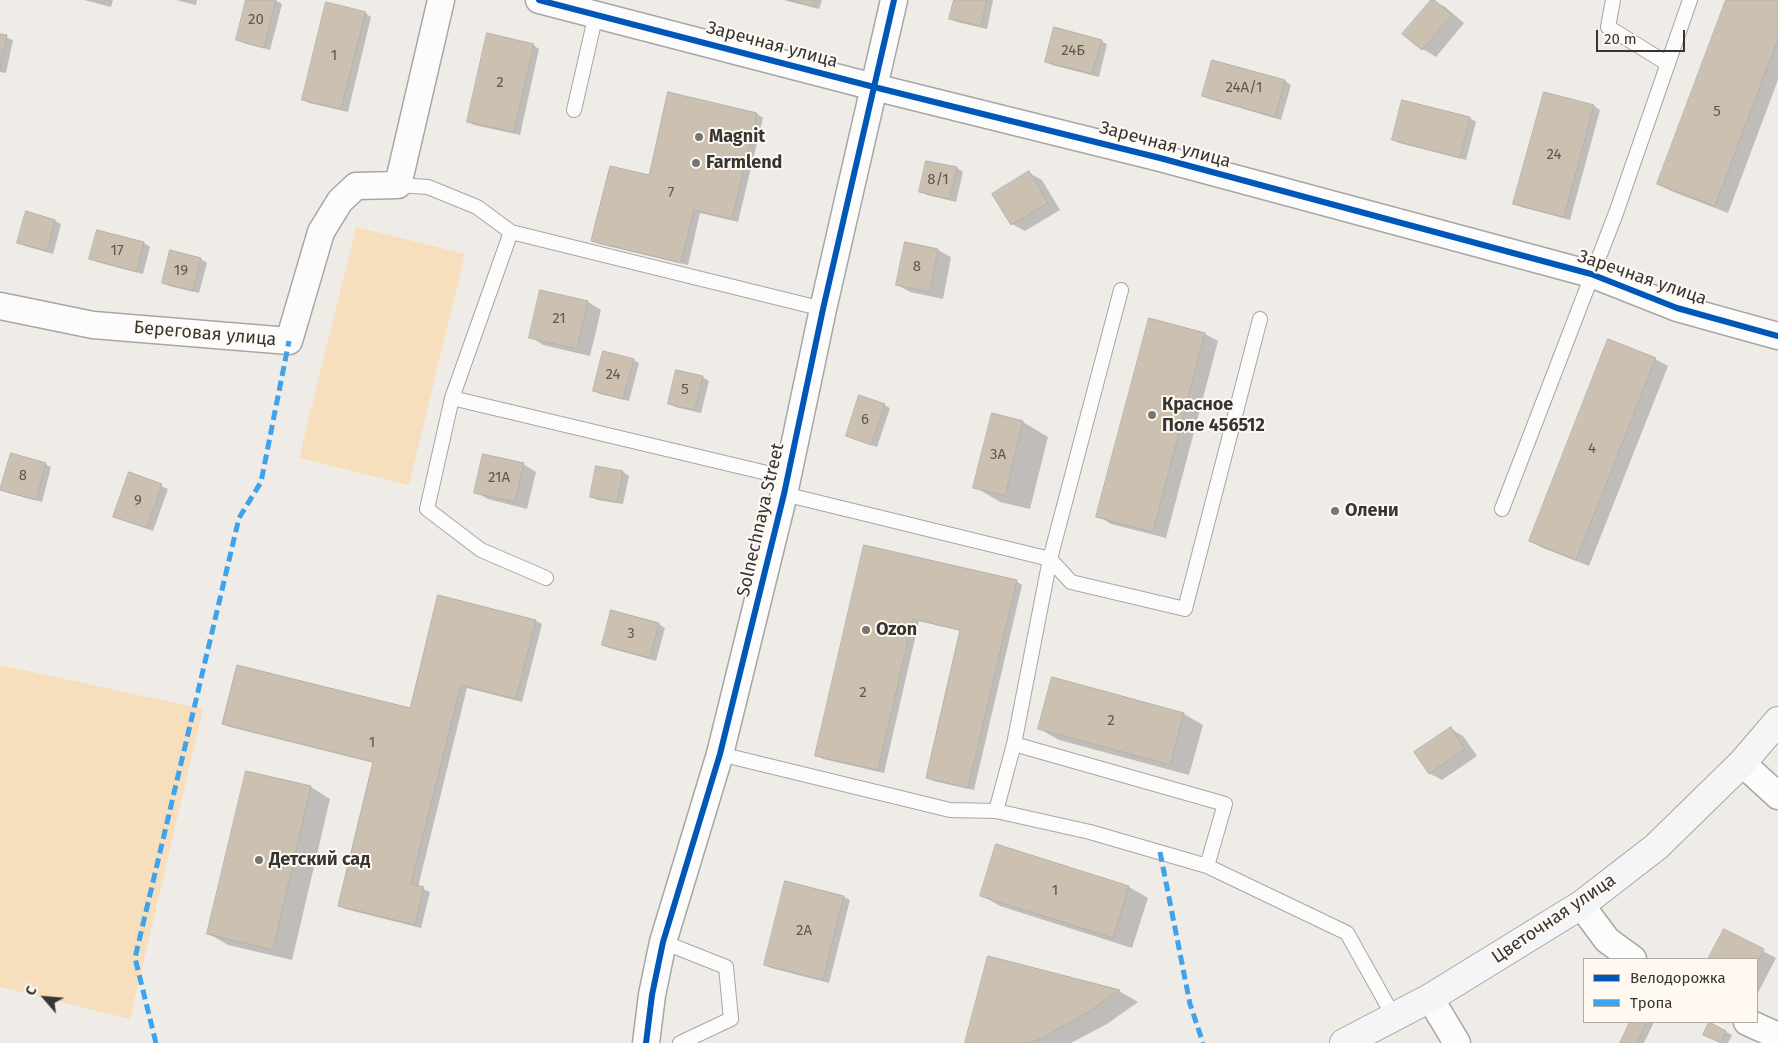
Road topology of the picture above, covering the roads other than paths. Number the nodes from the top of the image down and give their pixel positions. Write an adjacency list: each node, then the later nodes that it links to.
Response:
1 (441, 0): 10 (street)
2 (539, 0): 6 (street, Заречная улица)
3 (894, 0): 8 (street, Solnechnaya Street)
4 (1613, 0): 7 (lane)
5 (1690, 0): 7 (lane)
6 (596, 14): 8 (street, Заречная улица); 9 (lane)
7 (1668, 64): 12 (lane)
8 (874, 87): 12 (street, Заречная улица); 15 (street, Solnechnaya Street)
9 (574, 110)
10 (398, 185): 11 (lane); 14 (street, Береговая улица)
11 (511, 232): 15 (lane); 18 (lane)
12 (1591, 274): 17 (street, Заречная улица); 20 (lane)
13 (1121, 290): 21 (lane)
14 (0, 306)
15 (823, 309): 19 (street, Solnechnaya Street)
16 (1260, 319): 21 (lane)
17 (1778, 336)
18 (452, 398): 19 (lane); 22 (lane)
19 (786, 486): 21 (lane); 25 (street, Solnechnaya Street)
20 (1502, 509)
21 (1050, 559): 24 (lane)
22 (546, 578)
23 (1778, 721): 26 (main road, Цветочная улица)
24 (1014, 744): 28 (lane); 29 (lane)
25 (720, 754): 28 (lane); 31 (street, Solnechnaya Street)
26 (1742, 763): 27 (street); 30 (main road, Цветочная улица)
27 (1778, 796)
28 (996, 811): 29 (lane)
29 (1207, 866): 34 (lane)
30 (1582, 905): 32 (street); 33 (main road, Цветочная улица)
31 (663, 942): 37 (street, Solnechnaya Street); 38 (lane)
32 (1632, 958)
33 (1430, 998): 34 (main road, Цветочная улица); 40 (street)
34 (1394, 1017): 39 (main road, Цветочная улица)
35 (1750, 1023): 36 (street)
36 (1778, 1036)
37 (646, 1043)
38 (680, 1043)
39 (1344, 1043)
40 (1457, 1043)

